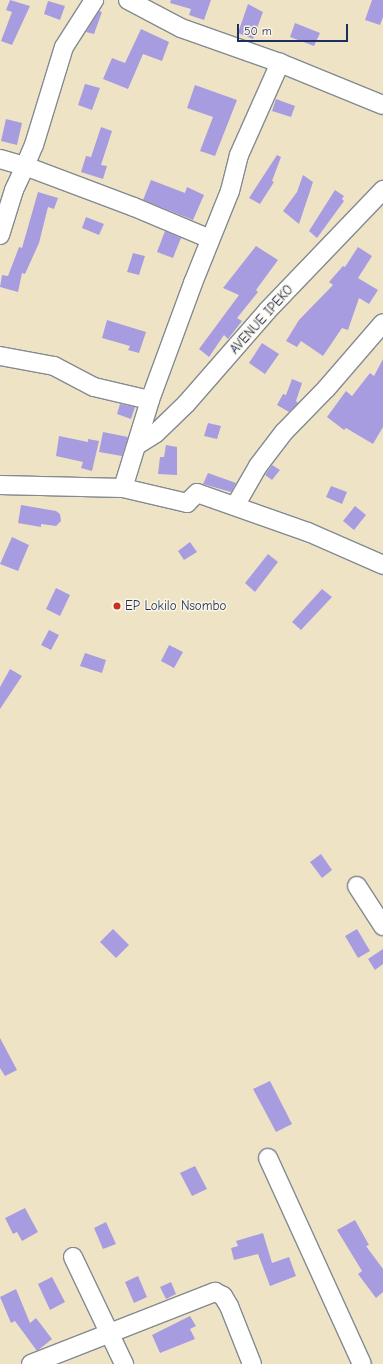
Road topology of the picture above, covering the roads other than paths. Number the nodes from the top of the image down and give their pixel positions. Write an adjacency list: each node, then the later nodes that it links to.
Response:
1 (94, 0): 6 (street)
2 (128, 0): 3 (street)
3 (280, 63): 4 (street); 9 (street)
4 (383, 105)
5 (0, 159): 6 (street)
6 (25, 166): 8 (street); 9 (street)
7 (383, 190): 13 (street, AVENUE IPEKO)
8 (0, 235)
9 (210, 239): 12 (street)
10 (383, 323): 16 (street)
11 (0, 356): 12 (street)
12 (150, 400): 13 (street)
13 (137, 445): 15 (street)
14 (0, 485): 15 (street)
15 (122, 488): 16 (street)
16 (235, 506): 17 (street)
17 (383, 565)
18 (357, 886): 19 (street)
19 (383, 926)
20 (268, 1158): 26 (street)
21 (73, 1257): 22 (street)
22 (110, 1332): 23 (street); 24 (street); 25 (street)
23 (31, 1364)
24 (124, 1364)
25 (252, 1364)
26 (362, 1364)

